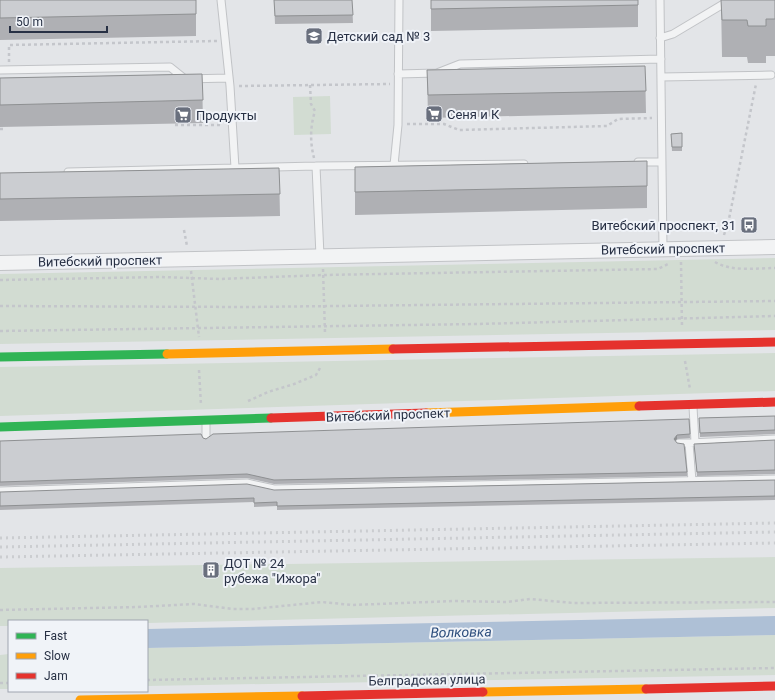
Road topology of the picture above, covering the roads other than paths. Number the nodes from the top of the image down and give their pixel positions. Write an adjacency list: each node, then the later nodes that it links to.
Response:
1 (221, 0): 11 (lane)
2 (399, 0): 8 (lane)
3 (660, 0): 5 (lane)
4 (730, 0): 5 (lane)
5 (660, 38): 6 (lane)
6 (660, 59): 8 (lane); 10 (lane)
7 (0, 70): 11 (lane)
8 (398, 74): 15 (lane)
9 (771, 75): 10 (lane)
10 (661, 76): 13 (lane)
11 (229, 78): 17 (lane)
12 (632, 162): 13 (lane)
13 (662, 162): 20 (lane)
14 (535, 164): 15 (lane)
15 (394, 165): 16 (lane)
16 (316, 166): 17 (lane); 21 (lane)
17 (235, 168): 18 (lane)
18 (61, 172)
19 (775, 247): 20 (street, Витебский проспект)
20 (663, 249): 21 (street, Витебский проспект)
21 (320, 256): 22 (street, Витебский проспект)
22 (0, 263)
23 (775, 342): 24 (main road)
24 (0, 357)
25 (775, 402): 26 (main road, Витебский проспект)
26 (693, 405): 27 (main road, Витебский проспект); 31 (lane)
27 (206, 420): 28 (main road, Витебский проспект); 29 (lane)
28 (0, 427)
29 (206, 438)
30 (775, 440): 31 (lane)
31 (692, 442): 32 (lane); 34 (lane)
32 (679, 443)
33 (775, 479): 34 (lane)
34 (692, 481): 35 (lane)
35 (0, 491)
36 (775, 686): 37 (main road, Белградская улица)
37 (389, 697): 39 (main road, Белградская улица)
38 (80, 700): 39 (main road, Белградская улица)
39 (121, 700)

